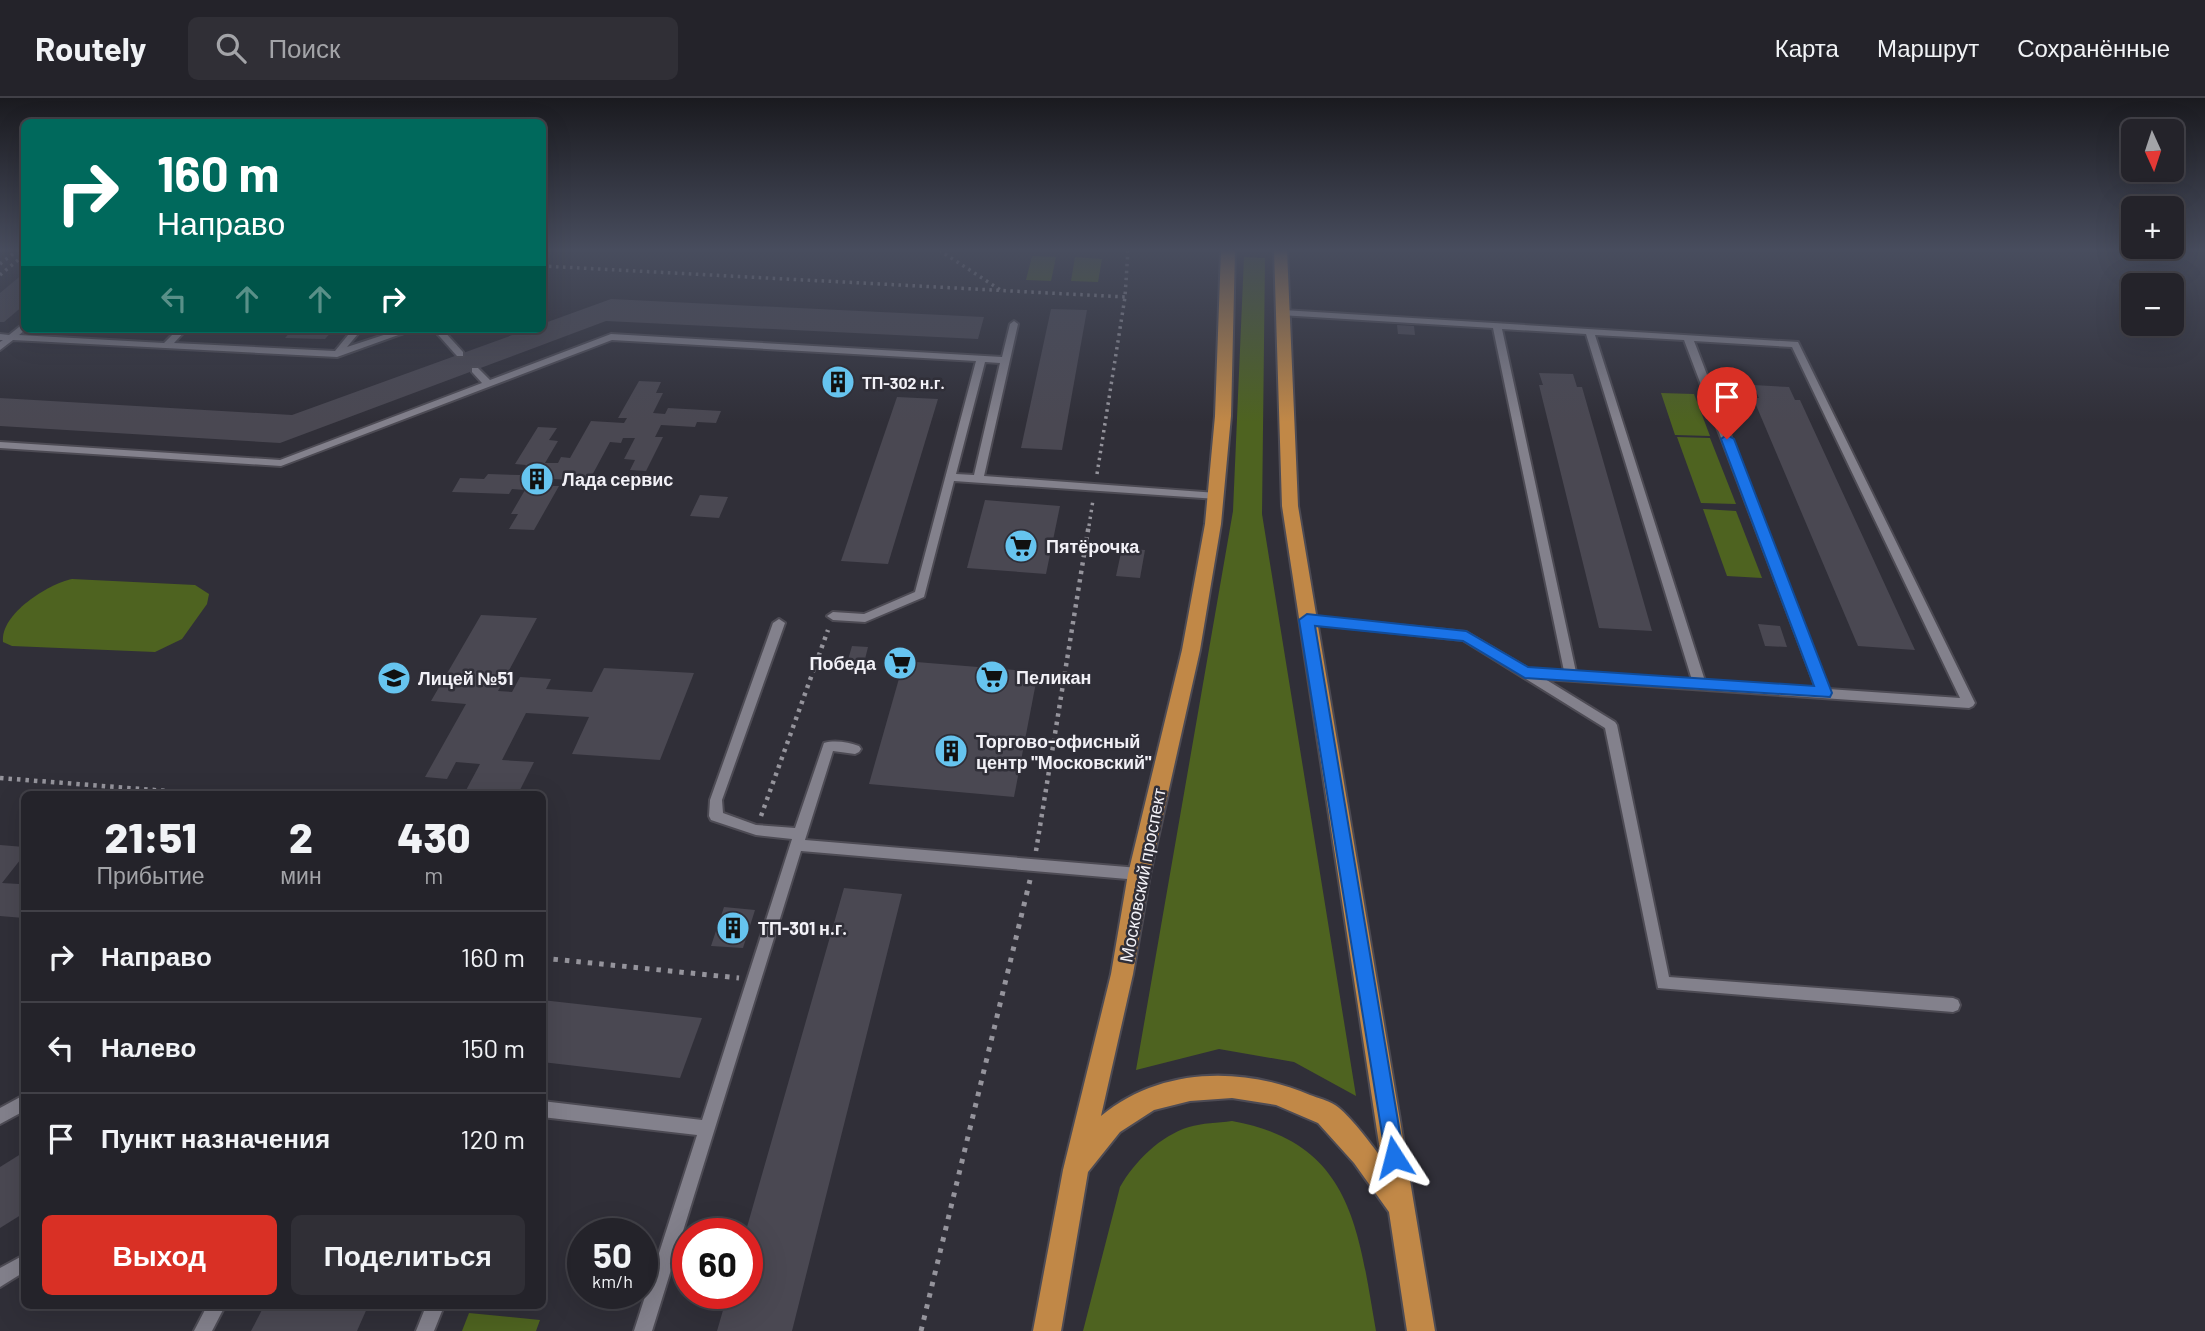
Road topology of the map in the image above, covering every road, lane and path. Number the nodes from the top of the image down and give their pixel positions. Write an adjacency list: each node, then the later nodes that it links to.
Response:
1 (1123, 308): 27 (path)
2 (1226, 308): 28 (main road, Московский проспект)
3 (1283, 308): 4 (main road)
4 (1283, 313): 6 (lane); 30 (main road)
5 (1014, 324): 21 (lane)
6 (1497, 326): 8 (lane); 33 (lane)
7 (21, 329): 14 (lane)
8 (1590, 332): 15 (lane); 34 (lane)
9 (179, 333): 16 (lane)
10 (355, 333): 18 (lane)
11 (399, 333): 18 (lane)
12 (441, 333): 19 (lane)
13 (0, 337): 14 (lane)
14 (11, 338): 16 (lane); 17 (lane)
15 (1688, 338): 35 (lane); 35 (lane)
16 (166, 346): 18 (lane)
17 (0, 347)
18 (337, 354)
19 (460, 354)
20 (981, 358): 21 (lane); 23 (lane); 25 (lane)
21 (1005, 360): 26 (lane)
22 (475, 370): 23 (lane)
23 (488, 383): 24 (lane)
24 (0, 445)
25 (951, 477): 26 (lane); 29 (lane)
26 (978, 479): 27 (lane)
27 (1095, 487): 28 (lane); 41 (path)
28 (1217, 496): 42 (main road, Московский проспект)
29 (833, 616): 39 (path)
30 (1307, 620): 32 (lane); 52 (main road)
31 (779, 623): 39 (lane)
32 (1525, 673): 33 (lane); 46 (lane)
33 (1571, 675): 34 (lane)
34 (1700, 685): 35 (lane)
35 (1825, 693)
36 (855, 749): 40 (lane)
37 (0, 778): 38 (path)
38 (167, 791)
39 (756, 830): 40 (lane)
40 (798, 839): 41 (lane); 45 (lane)
41 (1033, 865): 42 (lane)
42 (1139, 874): 51 (main road, Московский проспект)
43 (1017, 877): 60 (path)
44 (546, 958): 45 (path)
45 (754, 979): 50 (lane)
46 (1953, 1005)
47 (21, 1105): 49 (lane)
48 (546, 1109): 50 (lane)
49 (0, 1116)
50 (706, 1128): 59 (lane)
51 (1076, 1170): 52 (main road); 61 (main road, Московский проспект)
52 (1402, 1208): 62 (main road)
53 (21, 1264): 54 (lane)
54 (1, 1274)
55 (214, 1309): 57 (lane)
56 (434, 1309): 58 (lane)
57 (203, 1331)
58 (425, 1331)
59 (643, 1331)
60 (921, 1331)
61 (1047, 1331)
62 (1421, 1331)

